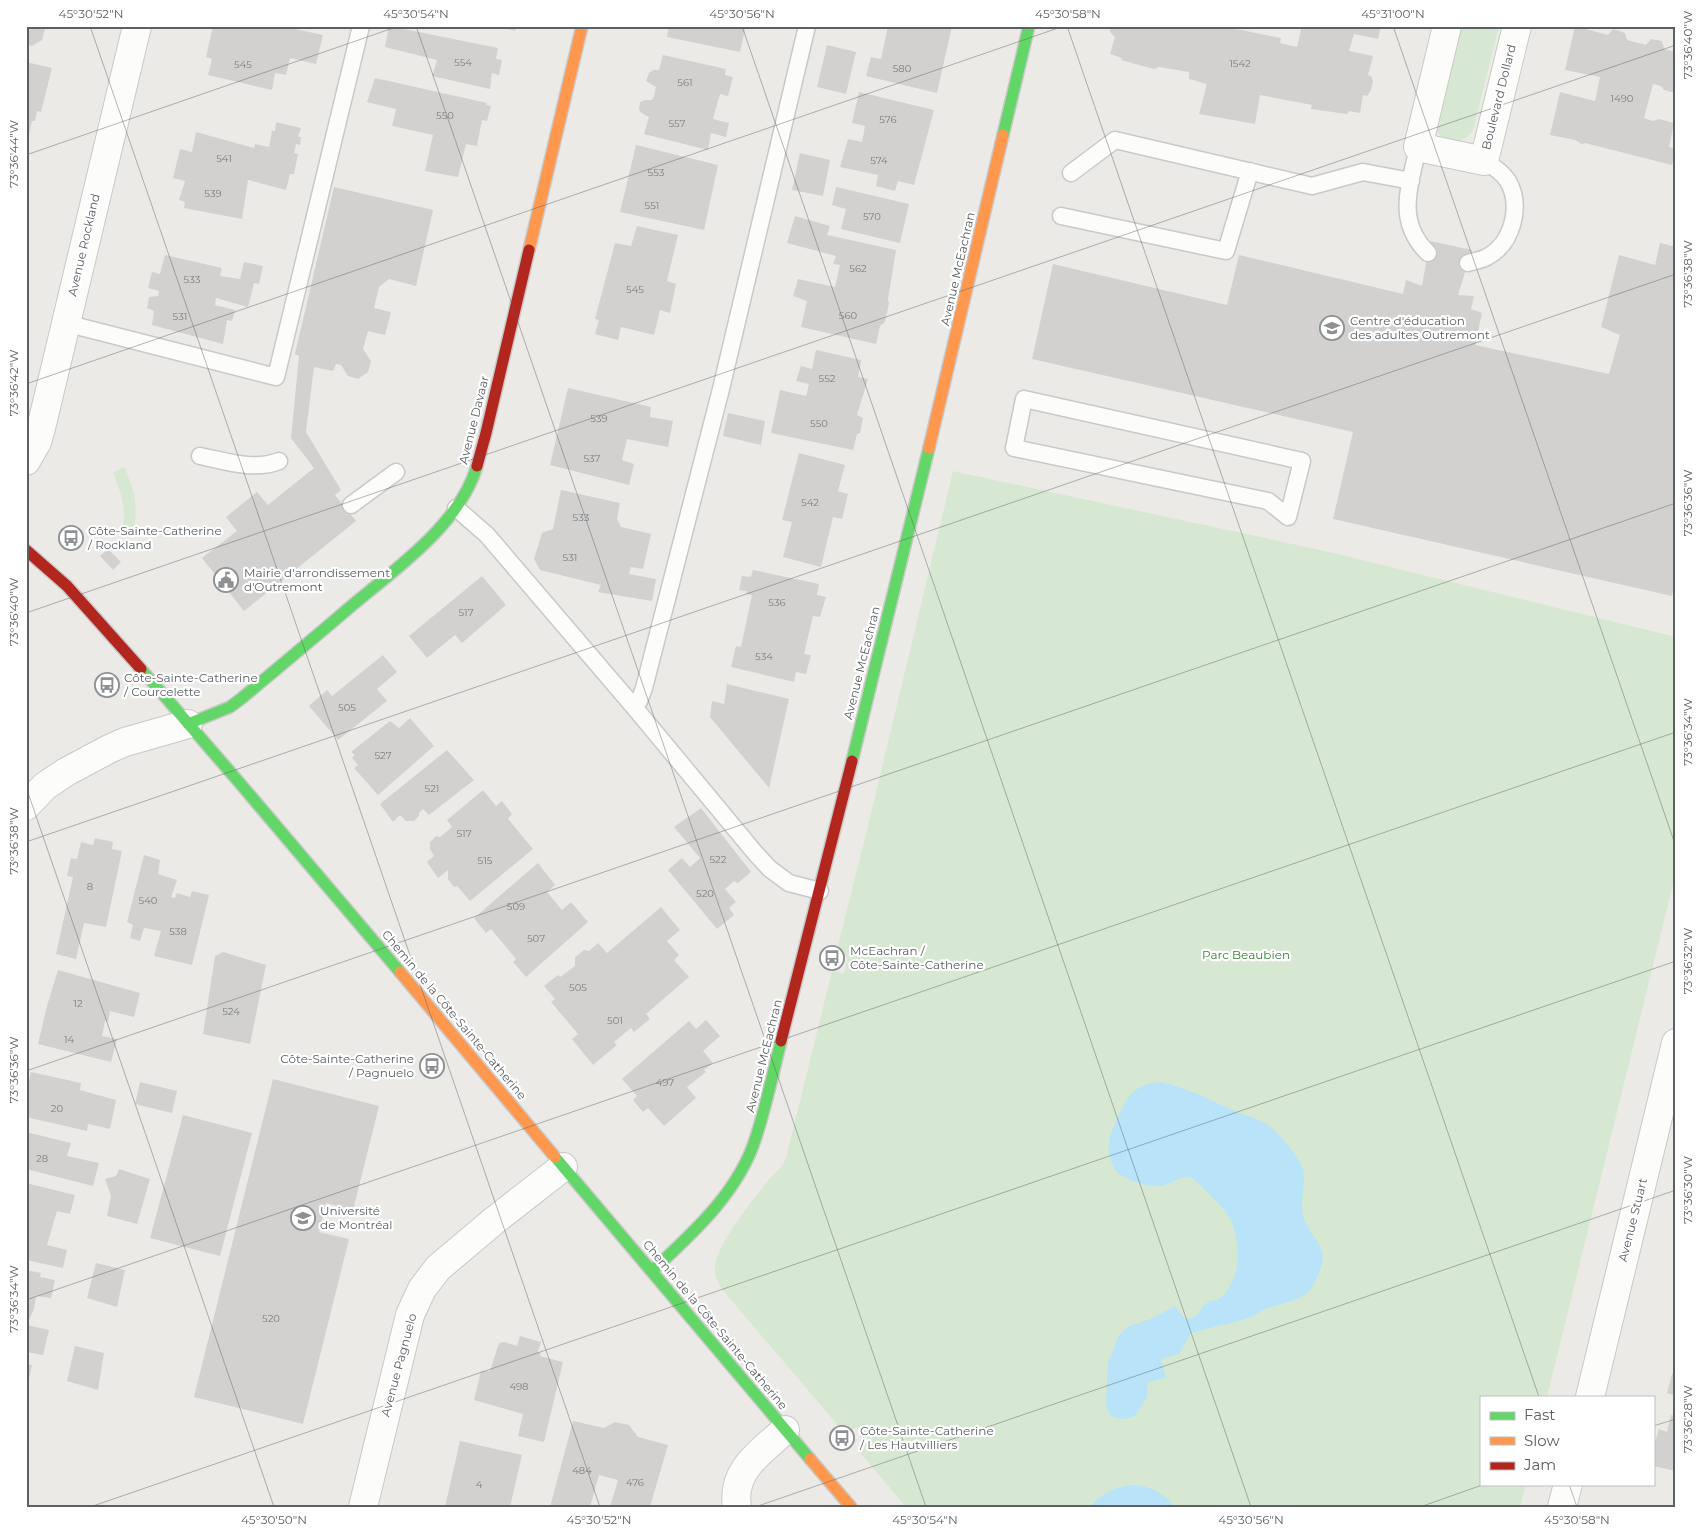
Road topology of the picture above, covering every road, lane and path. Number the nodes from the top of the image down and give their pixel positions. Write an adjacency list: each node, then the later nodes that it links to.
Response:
1 (137, 26): 16 (street, Avenue Rockland)
2 (361, 26): 16 (lane)
3 (582, 26): 22 (street, Avenue Davaar)
4 (807, 26): 25 (lane)
5 (1029, 26): 28 (street, Avenue McEachran)
6 (1446, 26): 8 (street)
7 (1517, 26): 9 (street, Boulevard Dollard)
8 (1418, 147): 9 (street, Boulevard Dollard); 12 (lane)
9 (1484, 161): 15 (lane)
10 (1250, 171): 11 (lane); 12 (lane); 13 (lane)
11 (1071, 173)
12 (1411, 181): 14 (lane)
13 (1061, 216)
14 (1428, 253)
15 (1468, 263)
16 (66, 323): 18 (street, Avenue Rockland)
17 (200, 456): 19 (lane)
18 (26, 460)
19 (280, 461)
20 (396, 472): 21 (lane)
21 (351, 505)
22 (456, 508): 25 (lane); 26 (street, Avenue Davaar)
23 (1288, 516): 23 (lane)
24 (26, 550): 26 (street, Chemin de la Côte-Sainte-Catherine)
25 (634, 707): 28 (lane)
26 (188, 724): 27 (street); 30 (street, Chemin de la Côte-Sainte-Catherine)
27 (26, 806)
28 (820, 891): 31 (street, Avenue McEachran)
29 (1676, 1043): 32 (street, Avenue Stuart)
30 (564, 1167): 31 (street, Chemin de la Côte-Sainte-Catherine); 34 (street, Avenue Pagnuelo)
31 (652, 1271): 33 (street, Chemin de la Côte-Sainte-Catherine)
32 (1590, 1396)
33 (785, 1430): 35 (street); 36 (street, Chemin de la Côte-Sainte-Catherine)
34 (363, 1507)
35 (737, 1507)
36 (851, 1507)

